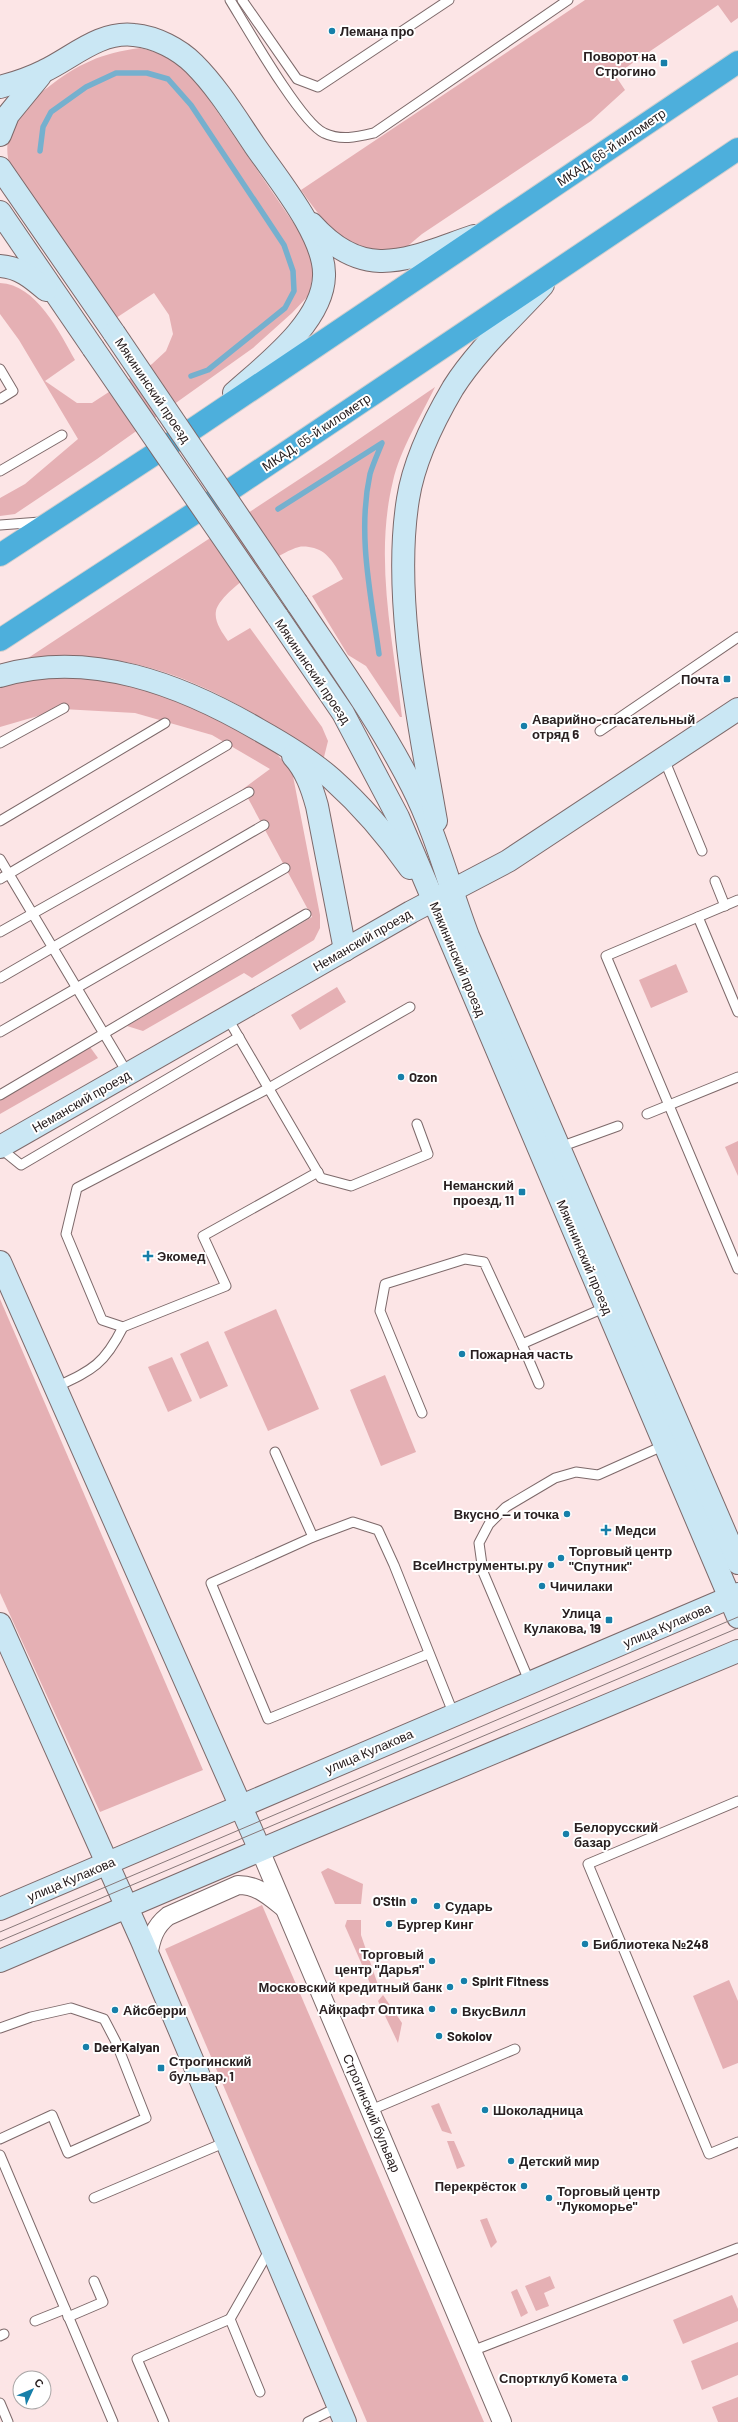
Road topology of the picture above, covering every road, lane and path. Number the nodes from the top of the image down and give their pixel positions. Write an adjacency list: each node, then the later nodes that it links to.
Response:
1 (230, 0): 4 (lane)
2 (242, 0): 3 (lane)
3 (450, 0)
4 (568, 0)
5 (738, 62): 15 (highway, МКАД, 66-й километр)
6 (45, 71): 7 (main road); 8 (main road); 13 (main road)
7 (0, 87)
8 (0, 135)
9 (738, 149): 17 (highway, МКАД, 65-й километр)
10 (0, 160): 12 (main road)
11 (0, 168): 12 (main road)
12 (13, 187): 40 (main road, Мякининский проезд, bridge)
13 (296, 206): 15 (main road); 21 (main road)
14 (0, 212): 18 (main road)
15 (484, 232): 21 (highway)
16 (0, 266): 18 (main road)
17 (556, 271): 28 (highway, МКАД, 65-й километр); 38 (main road)
18 (93, 348): 39 (main road, Мякининский проезд, bridge)
19 (0, 369): 20 (lane)
20 (0, 399)
21 (196, 427): 24 (highway)
22 (62, 435): 23 (lane)
23 (0, 471)
24 (52, 521): 25 (lane); 26 (highway)
25 (0, 525)
26 (0, 555)
27 (738, 637): 33 (lane)
28 (0, 640)
29 (0, 676): 35 (main road)
30 (64, 708): 34 (lane)
31 (738, 709): 37 (main road, Неманский проезд)
32 (165, 723): 42 (lane)
33 (600, 731)
34 (0, 743)
35 (281, 743): 51 (main road); 59 (main road)
36 (227, 745): 48 (lane)
37 (664, 759): 44 (lane); 51 (main road, Неманский проезд)
38 (426, 761): 40 (main road); 46 (main road)
39 (373, 767): 40 (main road); 51 (main road, Мякининский проезд)
40 (412, 786): 46 (main road, Мякининский проезд)
41 (249, 792): 54 (lane)
42 (0, 821)
43 (264, 825): 58 (lane)
44 (702, 851)
45 (0, 859): 48 (lane)
46 (443, 862): 51 (main road, Мякининский проезд)
47 (285, 868): 61 (lane)
48 (9, 874): 49 (lane); 54 (lane)
49 (0, 879)
50 (715, 881): 53 (lane)
51 (441, 895): 59 (main road, Неманский проезд); 76 (main road, Мякининский проезд); 81 (main road, Мякининский проезд)
52 (738, 900): 53 (lane)
53 (725, 906): 56 (lane)
54 (32, 913): 57 (lane); 58 (lane)
55 (306, 914): 66 (lane)
56 (698, 917): 63 (lane); 72 (lane)
57 (0, 932)
58 (53, 948): 60 (lane); 61 (lane)
59 (345, 950): 64 (main road, Неманский проезд)
60 (0, 978)
61 (77, 988): 65 (lane); 66 (lane)
62 (410, 1007): 70 (lane)
63 (738, 1012)
64 (227, 1017): 67 (lane); 68 (main road, Неманский проезд)
65 (0, 1032)
66 (104, 1034): 68 (lane); 71 (lane)
67 (239, 1037): 70 (lane); 77 (lane)
68 (128, 1074): 77 (main road, Неманский проезд)
69 (738, 1076): 72 (lane)
70 (269, 1088): 78 (lane); 82 (lane)
71 (0, 1095)
72 (668, 1105): 73 (lane); 80 (lane)
73 (647, 1114)
74 (417, 1124): 78 (lane)
75 (618, 1126): 76 (lane)
76 (560, 1147): 90 (main road, Мякининский проезд)
77 (0, 1148)
78 (318, 1172): 82 (lane)
79 (0, 1262): 85 (main road, Строгинский бульвар)
80 (738, 1269)
81 (606, 1307): 83 (lane); 87 (main road, Мякининский проезд)
82 (122, 1327): 85 (lane)
83 (522, 1344): 84 (lane); 86 (lane)
84 (539, 1384)
85 (56, 1387): 98 (main road, Строгинский бульвар)
86 (422, 1413)
87 (665, 1445): 91 (main road, Мякининский проезд); 95 (lane)
88 (275, 1452): 89 (lane)
89 (313, 1537): 94 (lane); 94 (lane)
90 (738, 1563)
91 (735, 1603): 95 (main road, улица Кулакова)
92 (0, 1624): 100 (main road)
93 (738, 1651): 99 (main road)
94 (428, 1654): 96 (lane)
95 (530, 1683): 96 (main road, улица Кулакова)
96 (454, 1715): 98 (main road, улица Кулакова)
97 (738, 1801): 111 (lane)
98 (241, 1805): 99 (main road, Строгинский бульвар); 100 (main road, улица Кулакова)
99 (260, 1850): 101 (main road); 103 (street, Строгинский бульвар)
100 (107, 1863): 101 (main road); 102 (main road, улица Кулакова)
101 (126, 1906): 104 (main road); 105 (main road)
102 (0, 1909)
103 (286, 1909): 104 (street); 108 (street, Строгинский бульвар)
104 (148, 1956): 110 (main road)
105 (0, 1961)
106 (0, 2028): 109 (lane)
107 (515, 2049): 108 (lane)
108 (371, 2110): 120 (street, Строгинский бульвар)
109 (0, 2139)
110 (226, 2142): 113 (lane); 114 (main road)
111 (738, 2142)
112 (0, 2155): 117 (lane)
113 (94, 2198)
114 (271, 2248): 118 (lane); 123 (main road)
115 (738, 2248): 120 (lane)
116 (94, 2281): 117 (lane)
117 (67, 2313): 119 (lane); 125 (lane)
118 (230, 2319): 121 (lane); 126 (lane)
119 (35, 2321)
120 (472, 2351): 128 (street, Строгинский бульвар)
121 (260, 2392)
122 (0, 2402): 124 (lane)
123 (341, 2414): 127 (lane)
124 (8, 2422)
125 (113, 2422)
126 (164, 2422)
127 (308, 2422)
128 (502, 2422)

